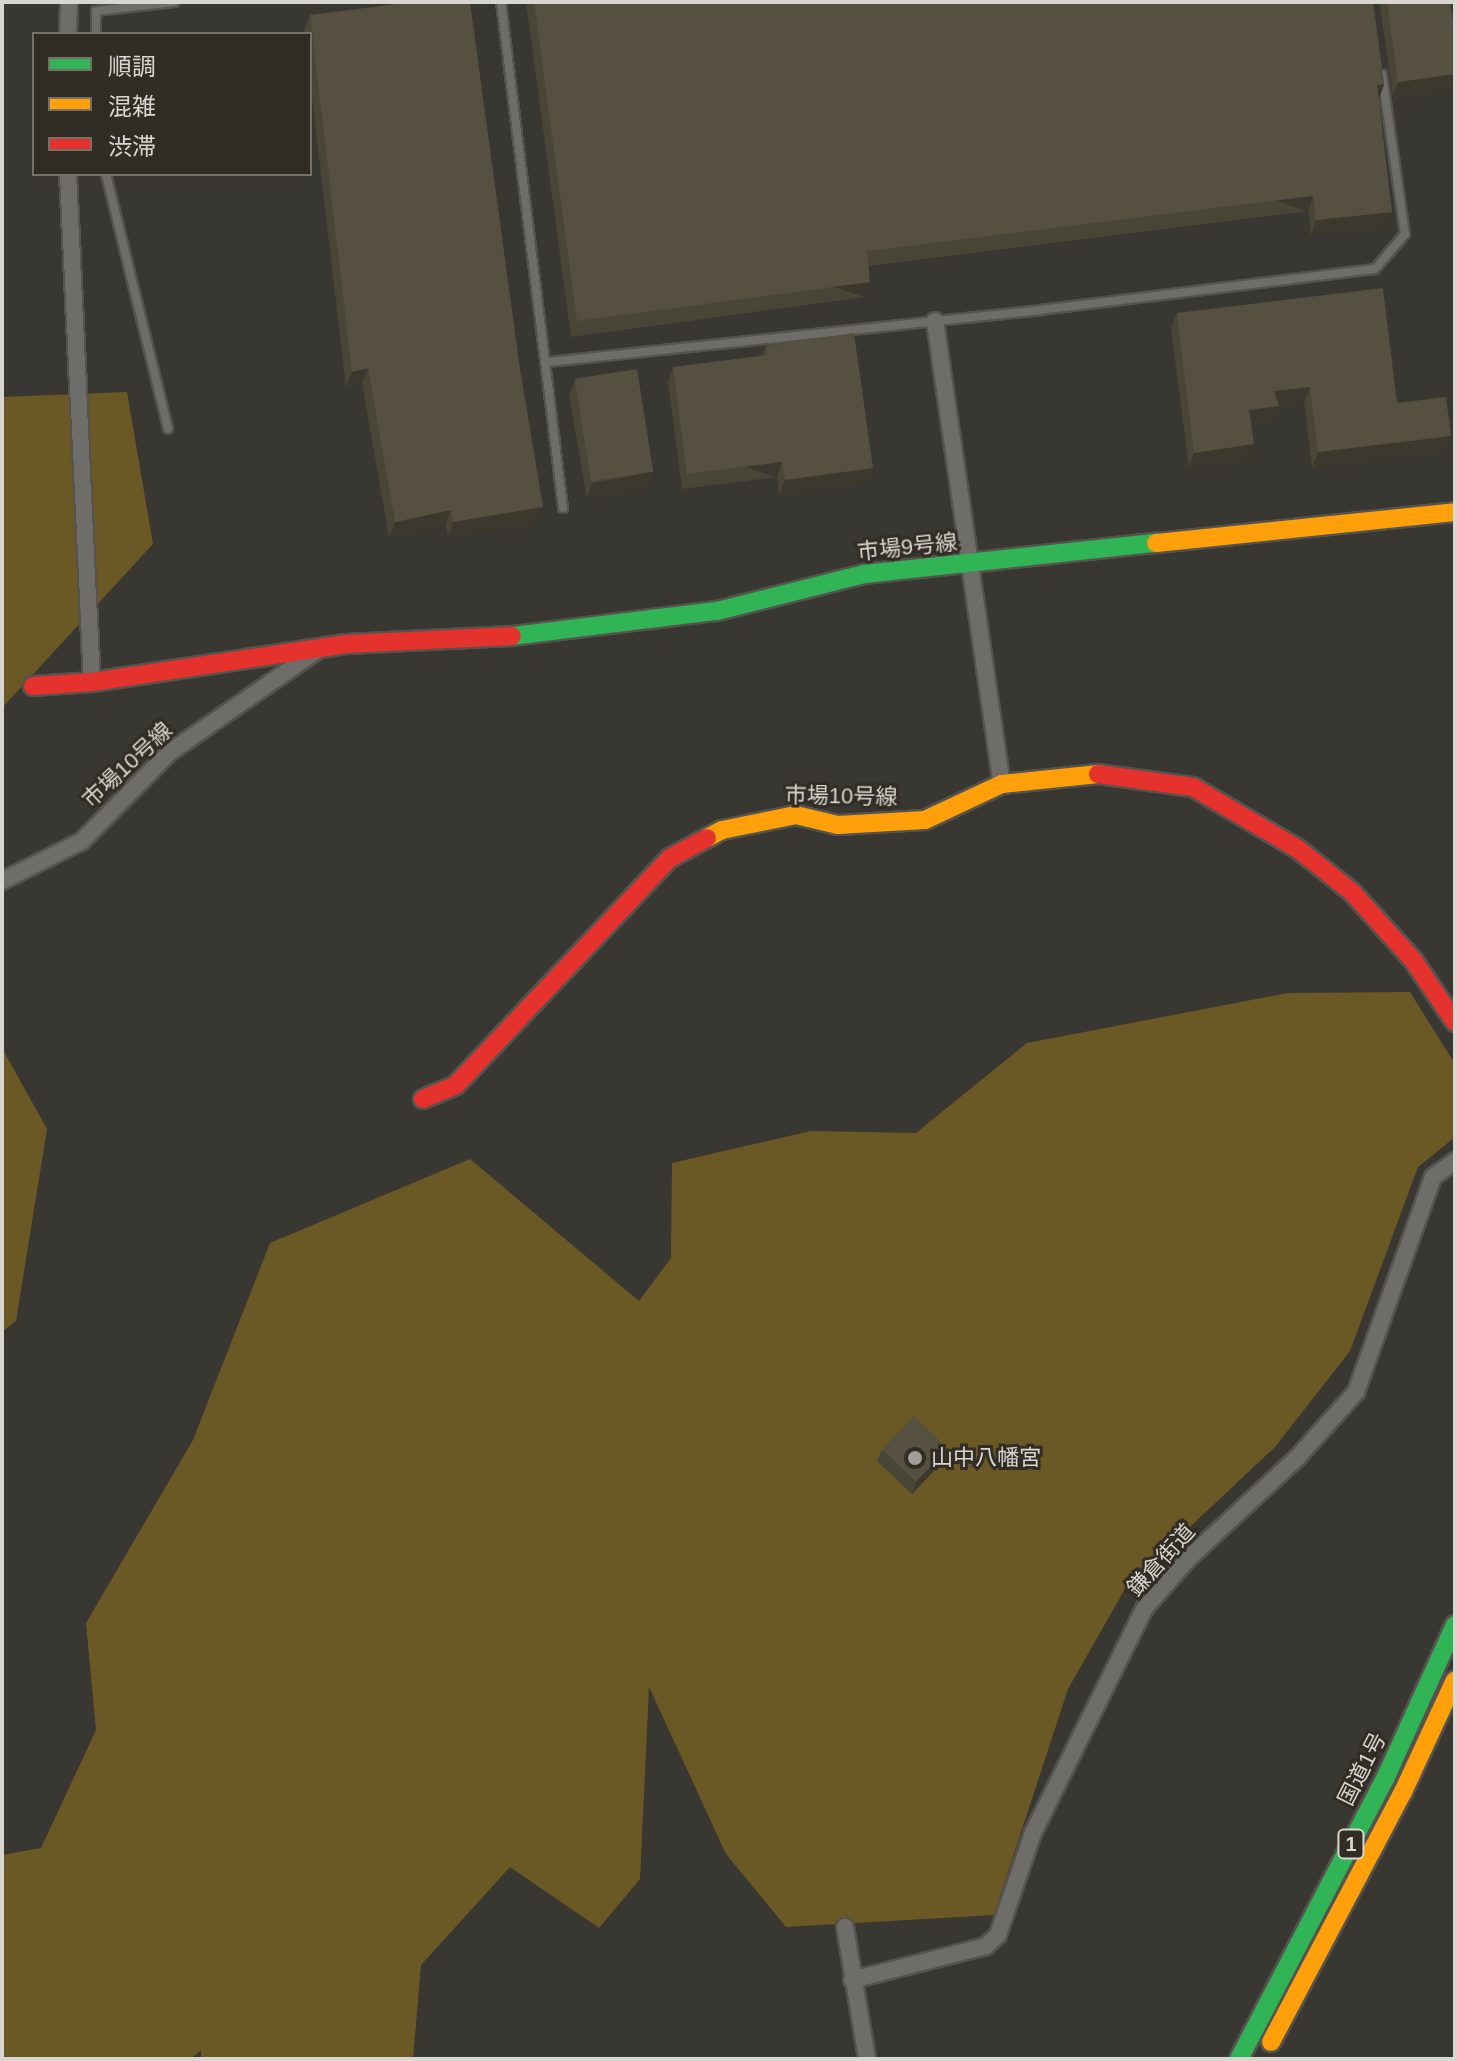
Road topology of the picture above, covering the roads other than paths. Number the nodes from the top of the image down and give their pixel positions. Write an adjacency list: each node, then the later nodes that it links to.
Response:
1 (69, 2): 4 (street)
2 (174, 2): 5 (lane)
3 (501, 2): 10 (lane)
4 (68, 32)
5 (96, 32)
6 (1381, 64): 9 (lane)
7 (68, 176): 16 (street)
8 (106, 176): 11 (lane)
9 (935, 321): 10 (lane); 14 (street)
10 (547, 362): 12 (lane)
11 (168, 429)
12 (563, 508)
13 (1455, 512): 14 (main road, 市場9号線)
14 (972, 565): 15 (main road, 市場9号線); 18 (street)
15 (321, 649): 16 (main road, 市場9号線); 19 (street, 市場10号線)
16 (92, 682): 17 (main road, 市場9号線)
17 (33, 686)
18 (1002, 784): 20 (main road, 市場10号線); 21 (main road, 市場10号線)
19 (2, 881)
20 (1455, 1022)
21 (423, 1099)
22 (1455, 1161): 26 (street, 鎌倉街道)
23 (1455, 1625): 28 (main road, 国道1号 / 1)
24 (1455, 1680): 29 (main road, 国道1号 / 1)
25 (845, 1927): 26 (street)
26 (852, 1980): 27 (street)
27 (867, 2059)
28 (1239, 2059)
29 (1262, 2059)

